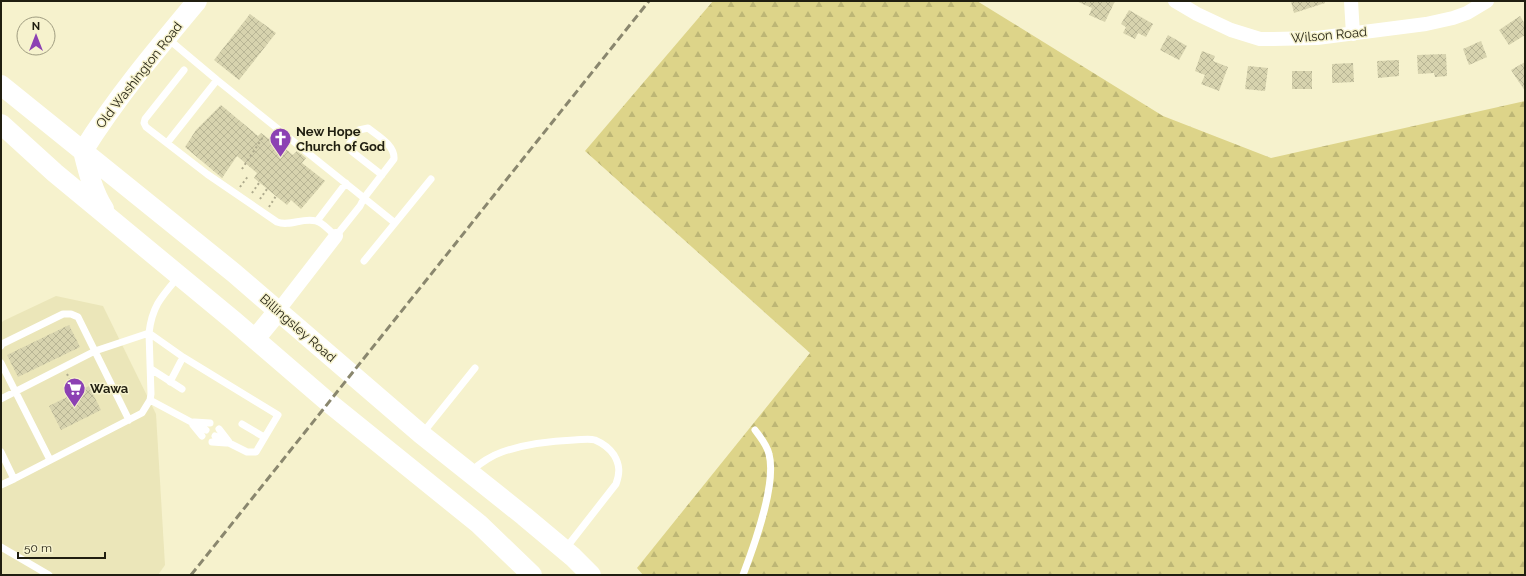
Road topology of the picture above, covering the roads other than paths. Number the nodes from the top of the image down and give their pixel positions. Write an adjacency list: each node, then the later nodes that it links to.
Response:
1 (197, 1): 6 (main road, Old Washington Road)
2 (1175, 1): 5 (street, Wilson Road)
3 (1351, 1): 5 (street)
4 (1487, 1): 5 (street, Wilson Road)
5 (1353, 34)
6 (167, 38): 8 (lane); 12 (main road, Old Washington Road)
7 (184, 70): 11 (lane)
8 (217, 80): 11 (lane); 15 (lane)
9 (1, 85): 12 (main road, Billingsley Road)
10 (1, 124): 17 (main road)
11 (167, 143): 18 (lane)
12 (83, 151): 17 (main road); 23 (main road, Billingsley Road)
13 (382, 175): 13 (lane); 16 (lane)
14 (431, 179): 19 (lane)
15 (346, 183): 16 (lane); 18 (lane)
16 (364, 198): 19 (lane); 20 (lane)
17 (110, 218): 22 (main road)
18 (317, 221): 20 (lane)
19 (395, 223): 21 (lane)
20 (336, 236): 23 (street)
21 (364, 261)
22 (180, 276): 24 (lane); 25 (main road)
23 (278, 311): 25 (main road); 41 (main road, Billingsley Road)
24 (149, 332): 27 (lane); 28 (lane); 31 (lane)
25 (255, 339): 52 (main road)
26 (1, 346): 27 (lane)
27 (95, 351): 34 (lane); 37 (lane)
28 (183, 357): 32 (lane); 42 (lane)
29 (1, 363): 34 (lane)
30 (475, 368): 41 (lane)
31 (151, 369): 32 (lane); 36 (lane)
32 (170, 382): 33 (lane)
33 (182, 389)
34 (15, 391): 35 (lane); 45 (lane)
35 (1, 399)
36 (150, 400): 37 (lane); 38 (lane)
37 (130, 420): 45 (lane)
38 (190, 422): 38 (lane)
39 (242, 424): 42 (lane)
40 (755, 430): 54 (lane)
41 (421, 434): 46 (main road, Billingsley Road)
42 (264, 437): 43 (lane)
43 (230, 443): 43 (lane)
44 (1, 452): 47 (lane)
45 (50, 460): 47 (lane)
46 (469, 473): 50 (main road, Billingsley Road); 50 (lane)
47 (14, 479): 48 (lane)
48 (1, 485)
49 (1, 547): 51 (lane)
50 (565, 550): 53 (main road, Billingsley Road)
51 (49, 575)
52 (532, 575)
53 (591, 575)
54 (743, 575)

